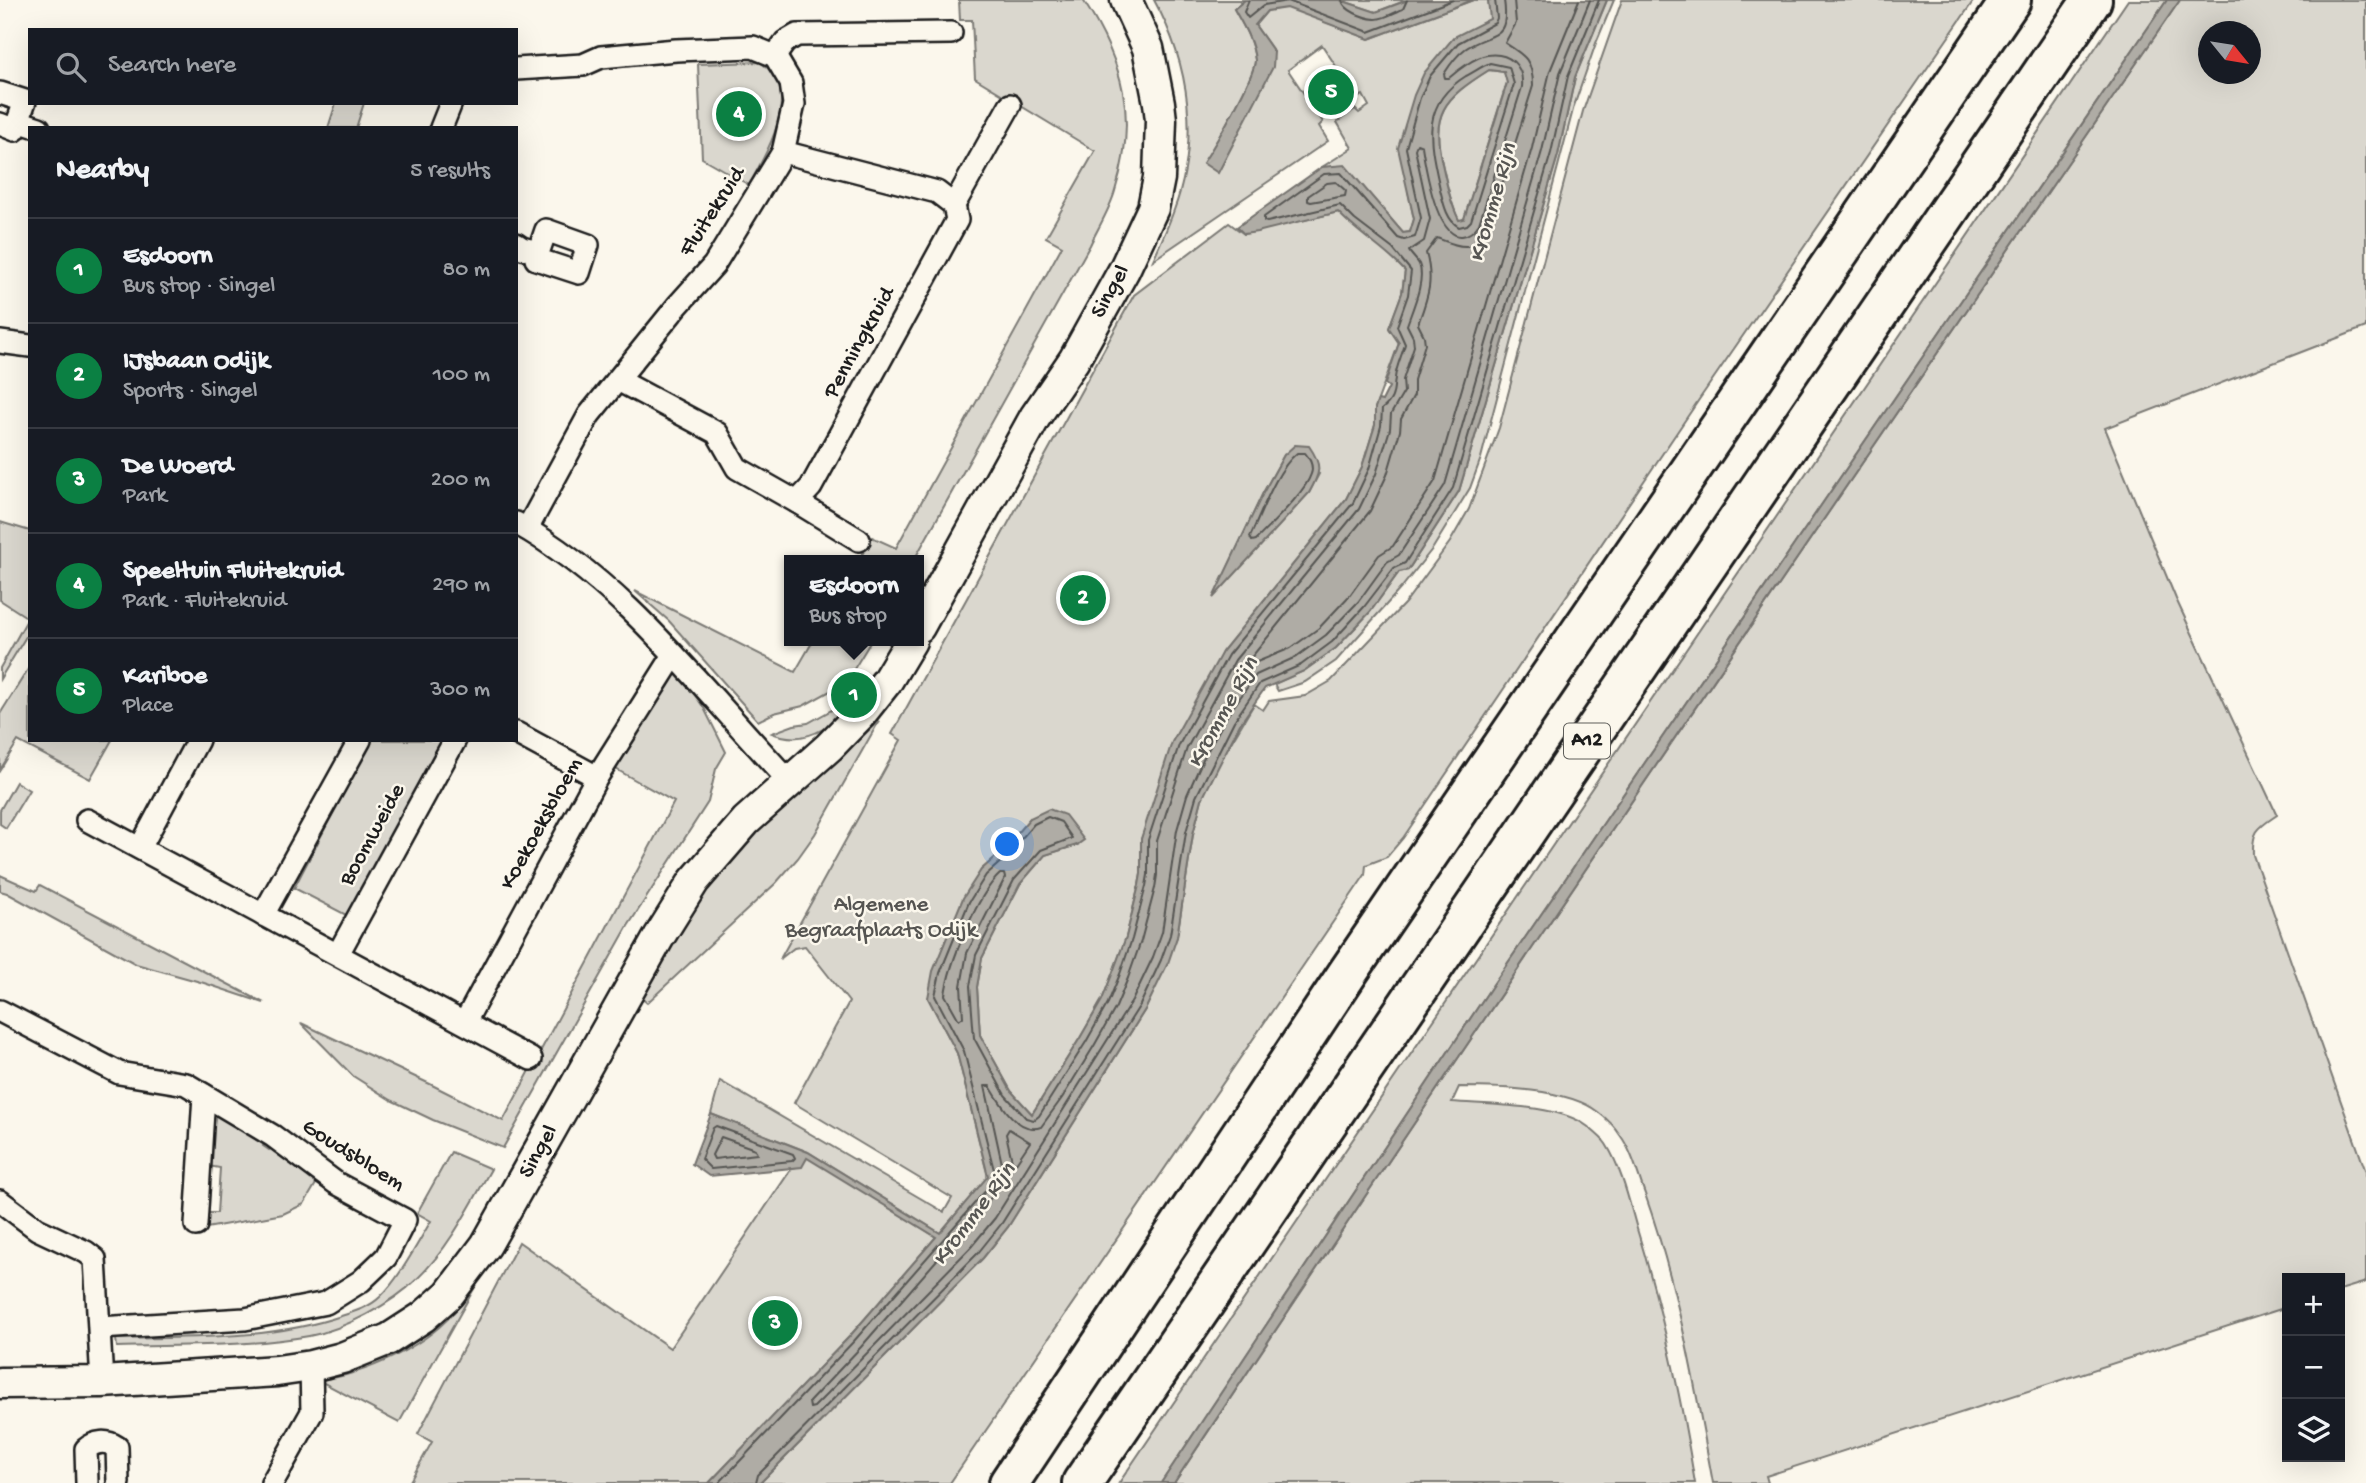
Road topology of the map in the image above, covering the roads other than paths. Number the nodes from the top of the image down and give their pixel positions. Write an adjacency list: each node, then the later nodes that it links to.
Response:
1 (1126, 0): 23 (street, Singel)
2 (2011, 0): 49 (highway)
3 (2092, 0): 50 (highway, A12)
4 (951, 33): 5 (street)
5 (775, 56): 6 (street); 13 (street, Fluitekruid)
6 (518, 69)
7 (0, 93): 10 (street)
8 (1010, 104): 14 (street, Penningkruid)
9 (449, 105): 12 (street)
10 (9, 122): 11 (street)
11 (29, 126)
12 (442, 126)
13 (783, 152): 14 (street); 19 (street, Fluitekruid)
14 (954, 205): 20 (street, Penningkruid)
15 (518, 245): 16 (street)
16 (538, 253)
17 (0, 342): 18 (street)
18 (28, 346)
19 (618, 380): 20 (street); 21 (street, Fluitekruid)
20 (797, 502): 22 (street)
21 (522, 526): 25 (street)
22 (859, 540)
23 (924, 618)
24 (908, 646): 31 (street, Singel)
25 (674, 655): 30 (street, Koekoeksbloem); 31 (street)
26 (518, 734): 30 (street)
27 (197, 742): 33 (street)
28 (359, 742): 34 (street)
29 (454, 742): 35 (street, Boomweide)
30 (597, 777): 37 (street, Koekoeksbloem)
31 (790, 782): 43 (street, Singel)
32 (87, 820): 33 (street)
33 (139, 848): 34 (street)
34 (263, 915): 35 (street)
35 (338, 954): 37 (street)
36 (0, 1011): 39 (street, Goudsbloem)
37 (465, 1022): 38 (street)
38 (531, 1059)
39 (204, 1095): 41 (street); 42 (street, Goudsbloem)
40 (0, 1201): 42 (street)
41 (197, 1225)
42 (100, 1328): 44 (street)
43 (311, 1366): 44 (street, Singel); 48 (street)
44 (101, 1369): 45 (street, Singel)
45 (0, 1383)
46 (88, 1483): 47 (street)
47 (118, 1483)
48 (272, 1483)
49 (1009, 1483)
50 (1082, 1483)

